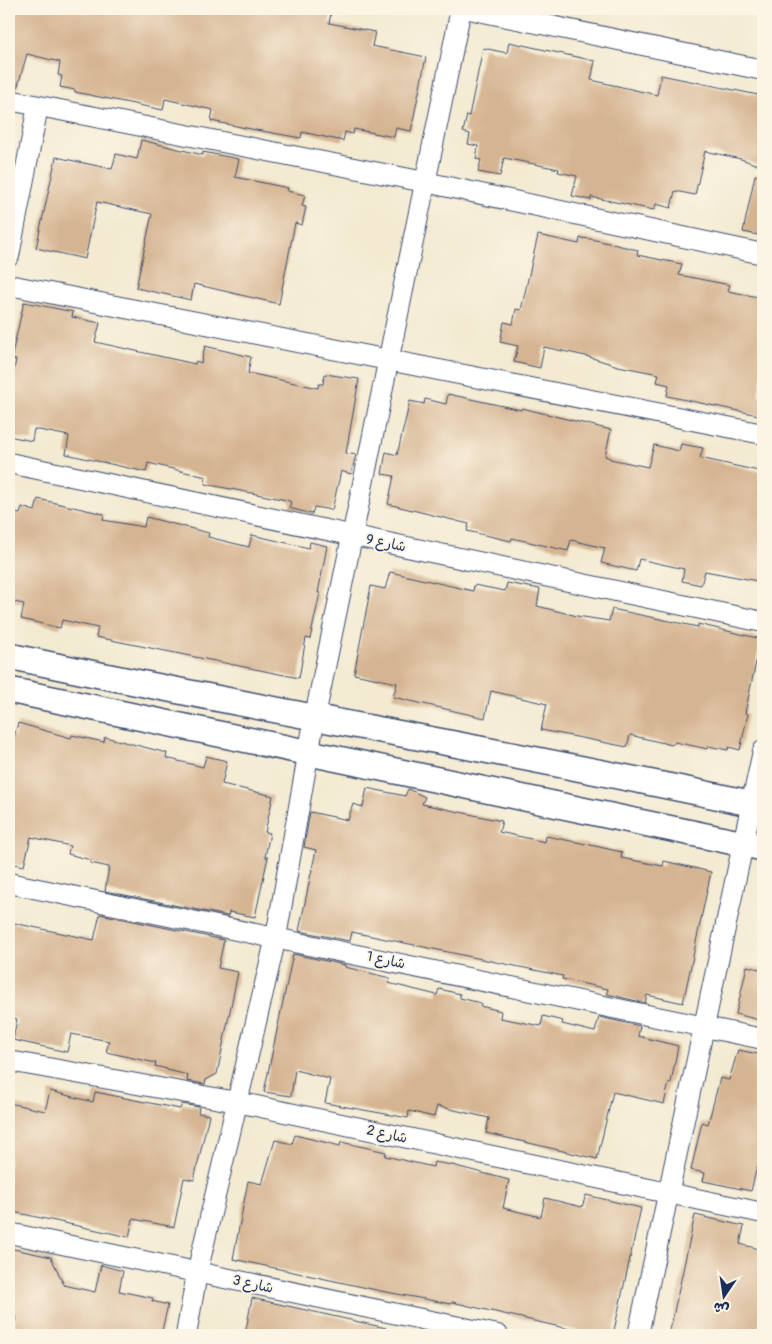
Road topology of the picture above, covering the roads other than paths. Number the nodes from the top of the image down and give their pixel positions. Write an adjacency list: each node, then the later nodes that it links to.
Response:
1 (461, 9): 6 (street)
2 (469, 9): 3 (street)
3 (763, 70)
4 (9, 100): 5 (street)
5 (38, 106): 6 (street); 8 (street)
6 (425, 182): 7 (street); 10 (street)
7 (763, 254)
8 (9, 256)
9 (9, 285): 10 (street)
10 (388, 361): 11 (street); 13 (street)
11 (763, 434)
12 (9, 463): 13 (street, شارع 9)
13 (353, 536): 14 (street, شارع 9); 17 (street)
14 (763, 622)
15 (9, 656): 17 (street)
16 (9, 690): 19 (street)
17 (315, 716): 19 (street); 20 (street)
18 (763, 751): 20 (street)
19 (310, 752): 21 (street); 23 (street)
20 (758, 805): 21 (street)
21 (753, 846): 24 (street)
22 (9, 882): 23 (street, شارع 1)
23 (276, 938): 24 (street, شارع 1); 27 (street)
24 (704, 1026): 25 (street, شارع 1); 28 (street)
25 (763, 1039)
26 (9, 1060): 27 (street, شارع 2)
27 (237, 1102): 28 (street, شارع 2); 31 (street)
28 (668, 1193): 29 (street, شارع 2); 34 (street)
29 (763, 1213)
30 (9, 1233): 31 (street, شارع 3)
31 (197, 1273): 32 (street); 33 (street, شارع 3)
32 (186, 1335)
33 (498, 1335)
34 (638, 1335)

